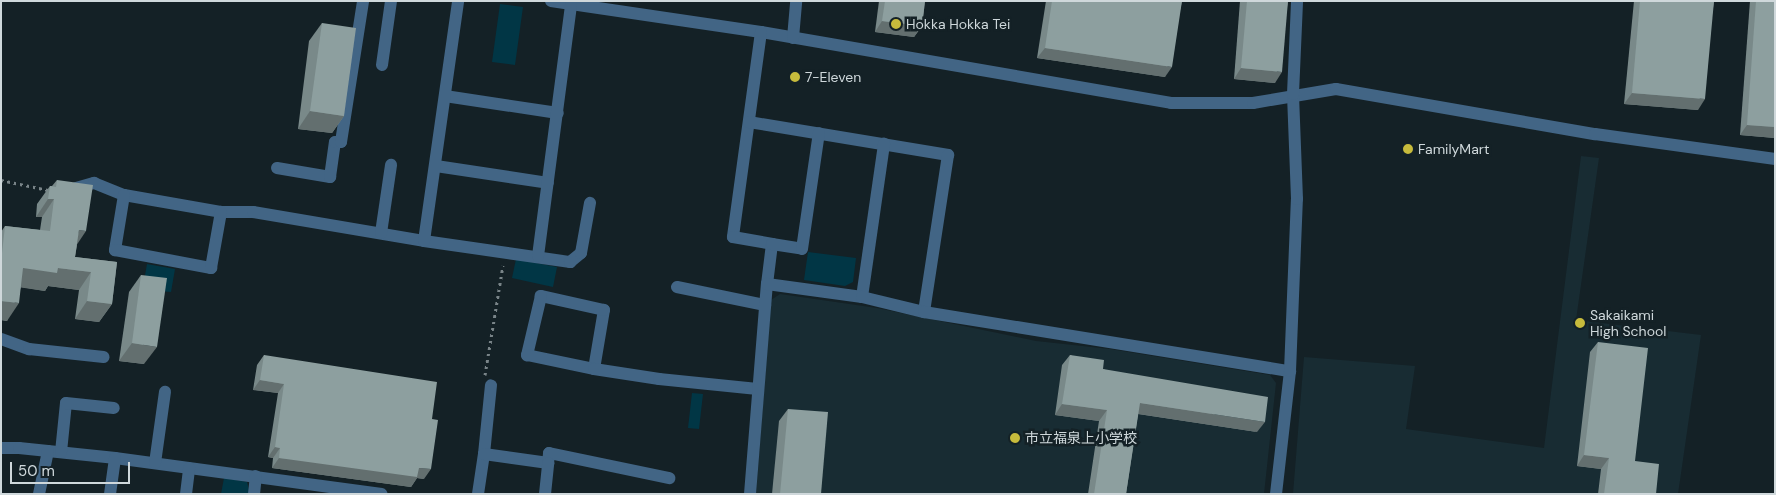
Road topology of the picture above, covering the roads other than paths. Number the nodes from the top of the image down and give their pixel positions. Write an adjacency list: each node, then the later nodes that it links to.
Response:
1 (363, 1): 20 (street)
2 (391, 1): 10 (street)
3 (458, 1): 12 (street)
4 (551, 1): 7 (street)
5 (796, 1): 9 (street)
6 (1296, 1): 11 (street)
7 (571, 6): 8 (street); 13 (street)
8 (760, 32): 9 (street); 14 (street)
9 (793, 38): 11 (street)
10 (382, 65)
11 (1292, 94): 17 (street); 38 (street)
12 (445, 96): 13 (street); 19 (street)
13 (558, 113): 21 (street)
14 (749, 122): 15 (street); 28 (street)
15 (819, 133): 16 (street); 28 (street)
16 (884, 144): 32 (street); 34 (street)
17 (1775, 159)
18 (391, 165): 26 (street)
19 (436, 166): 21 (street); 27 (street)
20 (276, 168)
21 (548, 183): 29 (street)
22 (48, 190): 23 (street)
23 (124, 195): 25 (street); 25 (street)
24 (590, 203): 29 (street)
25 (221, 212): 26 (street)
26 (381, 234): 27 (street)
27 (424, 241): 29 (street)
28 (772, 244): 30 (street)
29 (538, 256)
30 (767, 284): 32 (street); 33 (street)
31 (677, 287): 33 (street)
32 (862, 297): 34 (street)
33 (765, 306): 40 (street)
34 (924, 312): 38 (street)
35 (1, 339): 36 (street)
36 (104, 357)
37 (594, 369): 37 (street); 40 (street)
38 (1290, 371): 62 (street)
39 (491, 385): 45 (street)
40 (757, 389): 61 (street)
41 (165, 392): 47 (street)
42 (114, 408): 44 (street)
43 (1, 448): 44 (street)
44 (55, 451): 46 (street); 54 (street)
45 (484, 454): 48 (street); 59 (street)
46 (115, 458): 47 (street); 55 (street)
47 (154, 463): 49 (street)
48 (548, 463): 51 (street); 60 (street)
49 (189, 468): 50 (street); 56 (street)
50 (256, 476): 52 (street); 57 (street)
51 (669, 478)
52 (296, 488): 53 (street)
53 (356, 492): 58 (street)
54 (39, 494)
55 (110, 494)
56 (186, 494)
57 (254, 494)
58 (382, 494)
59 (478, 494)
60 (545, 494)
61 (750, 494)
62 (1276, 494)

